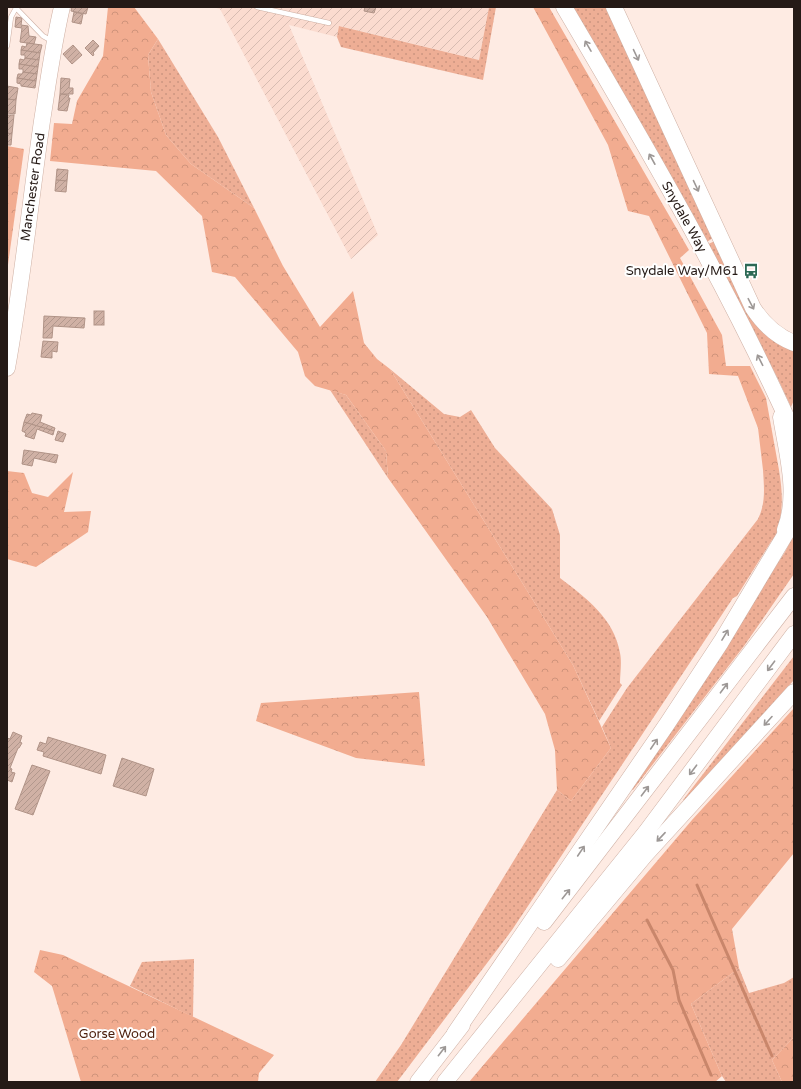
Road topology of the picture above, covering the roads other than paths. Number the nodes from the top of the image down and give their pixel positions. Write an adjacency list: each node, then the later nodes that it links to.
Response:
1 (62, 7): 6 (highway, Manchester Road)
2 (257, 7): 5 (lane)
3 (564, 7): 10 (highway, Snydale Way, one-way to 3)
4 (614, 7): 8 (highway, Snydale Way, one-way to 8)
5 (329, 23)
6 (54, 42): 7 (lane); 9 (highway, Manchester Road)
7 (7, 46)
8 (794, 343)
9 (7, 368)
10 (774, 388): 11 (highway, Snydale Way); 13 (highway)
11 (794, 434)
12 (794, 520): 13 (highway)
13 (782, 540): 17 (highway, one-way to 13)
14 (794, 596): 17 (highway, one-way to 14)
15 (794, 634): 19 (highway, one-way to 19)
16 (794, 692): 20 (highway, one-way to 20)
17 (455, 1033): 18 (highway, one-way to 17)
18 (418, 1082)
19 (445, 1082)
20 (452, 1082)

